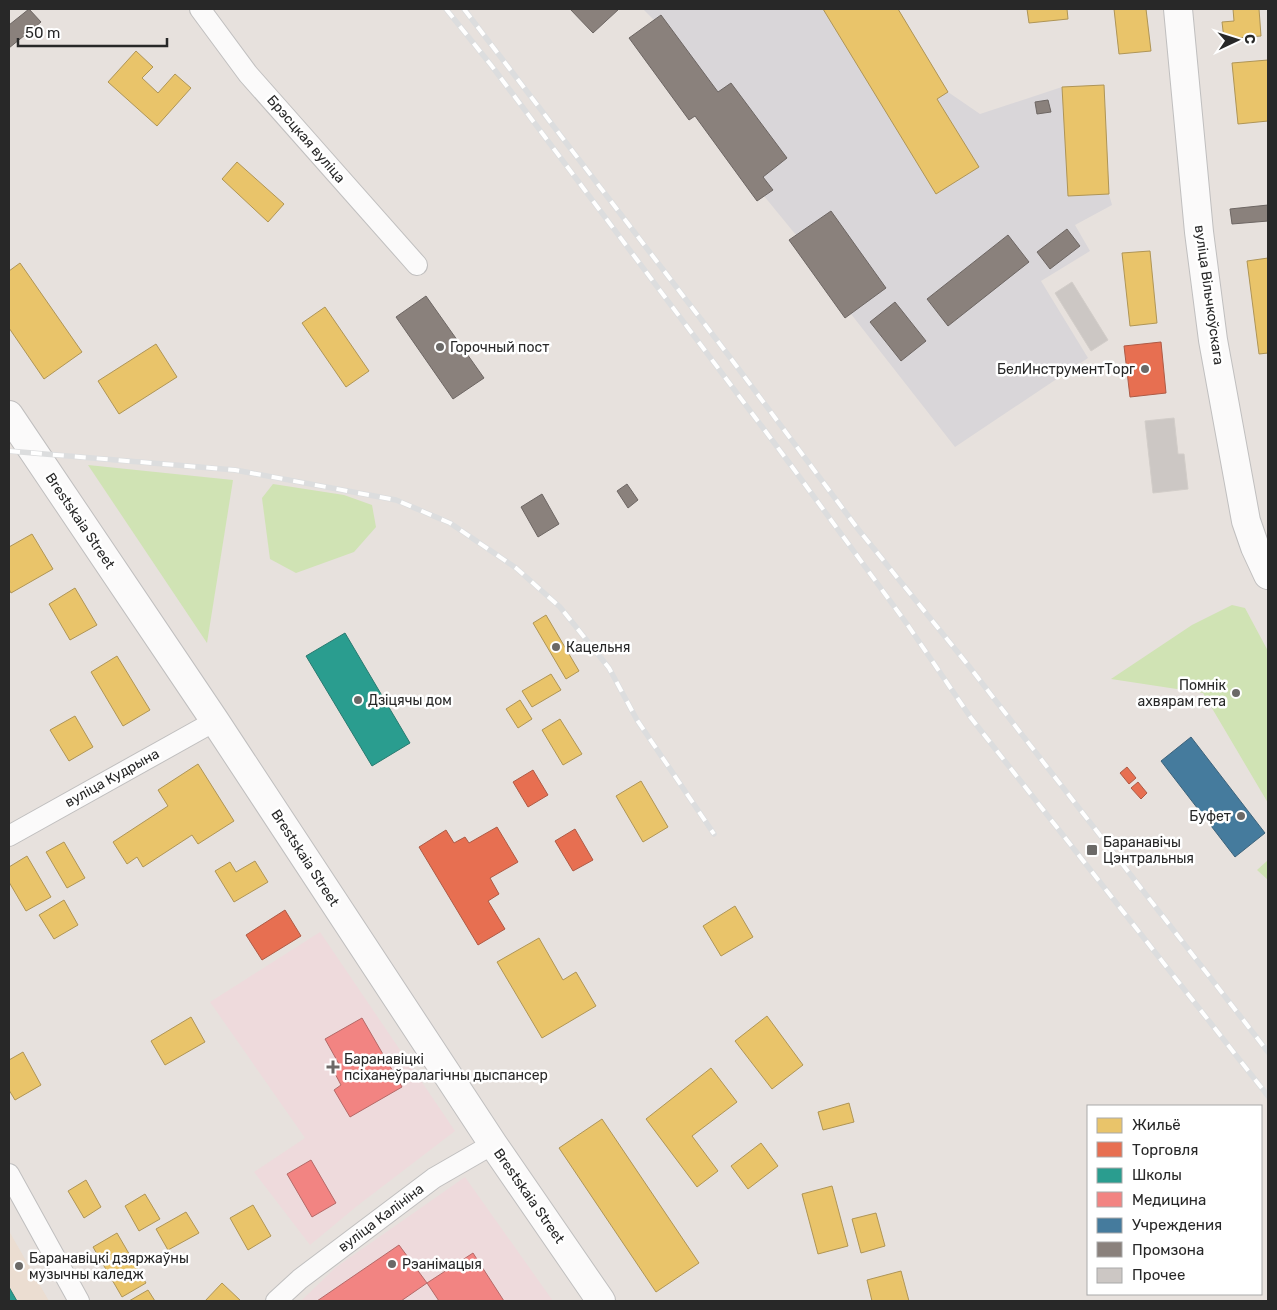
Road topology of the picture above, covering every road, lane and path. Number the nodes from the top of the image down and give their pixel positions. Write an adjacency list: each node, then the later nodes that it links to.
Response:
1 (200, 9): 3 (street, Брэсцкая вуліца)
2 (1178, 9): 5 (main road, вуліца Вільчкоўскага)
3 (416, 265)
4 (9, 415): 6 (main road, Brestskaia Street)
5 (1268, 575)
6 (215, 720): 7 (street, вуліца Кудрына); 8 (main road, Brestskaia Street)
7 (9, 836)
8 (493, 1144): 11 (street, вуліца Калініна); 12 (main road, Brestskaia Street)
9 (9, 1174): 10 (street)
10 (79, 1301)
11 (276, 1301)
12 (602, 1301)

